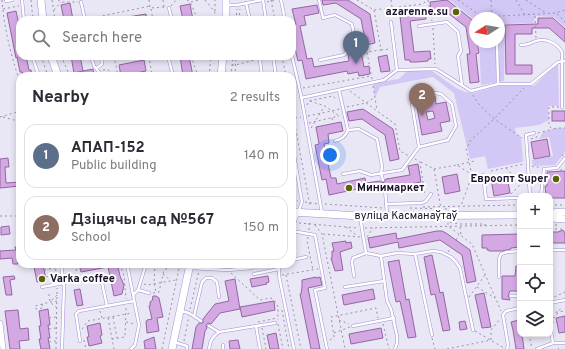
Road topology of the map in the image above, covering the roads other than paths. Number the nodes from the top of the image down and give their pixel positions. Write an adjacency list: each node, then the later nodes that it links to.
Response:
1 (12, 0): 7 (lane)
2 (22, 0): 12 (lane)
3 (41, 0): 13 (street)
4 (262, 0): 10 (lane); 18 (lane)
5 (281, 0): 19 (lane)
6 (319, 0): 33 (lane)
7 (6, 1)
8 (81, 2): 14 (lane)
9 (226, 2): 10 (lane); 16 (street)
10 (246, 3): 17 (lane)
11 (169, 8): 15 (lane)
12 (23, 16)
13 (43, 16)
14 (83, 16)
15 (171, 16)
16 (226, 16)
17 (249, 16)
18 (265, 16)
19 (284, 16)
20 (391, 22): 36 (lane)
21 (419, 26): 47 (lane)
22 (521, 45): 34 (lane)
23 (497, 48): 46 (lane)
24 (33, 60): 37 (lane)
25 (52, 60): 38 (street)
26 (92, 60): 35 (lane)
27 (101, 60): 35 (lane)
28 (169, 60): 40 (lane)
29 (223, 60): 41 (street)
30 (261, 60): 42 (lane)
31 (274, 60): 43 (lane)
32 (293, 60): 44 (lane)
33 (320, 60)
34 (563, 61): 46 (lane); 50 (lane)
35 (97, 68): 39 (lane)
36 (397, 70): 47 (lane); 48 (lane)
37 (38, 72)
38 (57, 72)
39 (100, 72)
40 (172, 72)
41 (221, 72)
42 (261, 72)
43 (275, 72)
44 (295, 72)
45 (296, 75): 49 (lane)
46 (498, 84): 47 (lane)
47 (462, 86)
48 (339, 90): 49 (lane); 51 (lane)
49 (301, 96): 72 (lane)
50 (562, 107)
51 (348, 130): 53 (lane); 59 (lane)
52 (534, 133): 63 (lane)
53 (335, 141)
54 (419, 147): 54 (lane); 59 (lane)
55 (563, 157): 56 (lane)
56 (563, 163): 64 (lane)
57 (296, 173): 68 (lane)
58 (343, 174): 59 (lane)
59 (381, 174): 61 (lane)
60 (483, 175): 66 (lane)
61 (383, 180)
62 (385, 189): 67 (lane)
63 (530, 193)
64 (541, 193)
65 (431, 194): 67 (lane)
66 (517, 198)
67 (386, 204): 75 (lane)
68 (296, 211)
69 (296, 212): 72 (street, вуліца Касманаўтаў)
70 (565, 212): 71 (street)
71 (553, 213)
72 (322, 214): 74 (street, вуліца Касманаўтаў)
73 (517, 215): 75 (street, вуліца Касманаўтаў)
74 (360, 216): 75 (street, вуліца Касманаўтаў); 82 (lane)
75 (387, 217)
76 (553, 218): 77 (street)
77 (565, 218)
78 (296, 231): 139 (lane)
79 (553, 250): 80 (lane)
80 (565, 250)
81 (517, 251): 96 (lane)
82 (366, 253): 84 (lane); 95 (lane)
83 (415, 254): 84 (lane); 122 (lane); 124 (lane)
84 (381, 256): 98 (lane)
85 (306, 257): 86 (lane)
86 (296, 259)
87 (62, 268): 99 (lane)
88 (128, 268): 104 (lane)
89 (145, 268): 102 (lane)
90 (190, 268): 113 (street)
91 (196, 268): 92 (lane)
92 (252, 268)
93 (279, 269): 94 (lane); 138 (lane)
94 (254, 274)
95 (354, 276)
96 (499, 277)
97 (101, 278): 111 (lane)
98 (384, 281): 101 (lane); 115 (lane)
99 (64, 283): 100 (lane); 132 (lane)
100 (42, 287)
101 (345, 287)
102 (138, 290): 103 (lane); 104 (lane)
103 (149, 294)
104 (133, 295): 109 (lane)
105 (512, 296): 106 (lane)
106 (517, 296)
107 (219, 297): 114 (lane)
108 (565, 300): 110 (lane)
109 (134, 301): 111 (lane); 133 (lane)
110 (553, 302)
111 (107, 306): 126 (lane)
112 (517, 309): 141 (lane)
113 (181, 311): 114 (lane); 130 (street)
114 (194, 316): 116 (lane)
115 (394, 318): 121 (lane); 140 (lane)
116 (201, 321)
117 (275, 322): 120 (lane)
118 (0, 323): 131 (street)
119 (209, 326): 123 (lane)
120 (256, 326): 123 (lane); 137 (lane)
121 (353, 326)
122 (474, 330)
123 (219, 332): 135 (lane)
124 (432, 335)
125 (553, 337): 127 (lane)
126 (80, 341)
127 (553, 343): 128 (lane); 142 (lane)
128 (565, 343)
129 (223, 345): 136 (lane)
130 (173, 346): 134 (lane)
131 (3, 349)
132 (62, 349)
133 (131, 349)
134 (187, 349)
135 (209, 349)
136 (223, 349)
137 (260, 349)
138 (294, 349)
139 (327, 349)
140 (395, 349)
141 (507, 349)
142 (537, 349)

